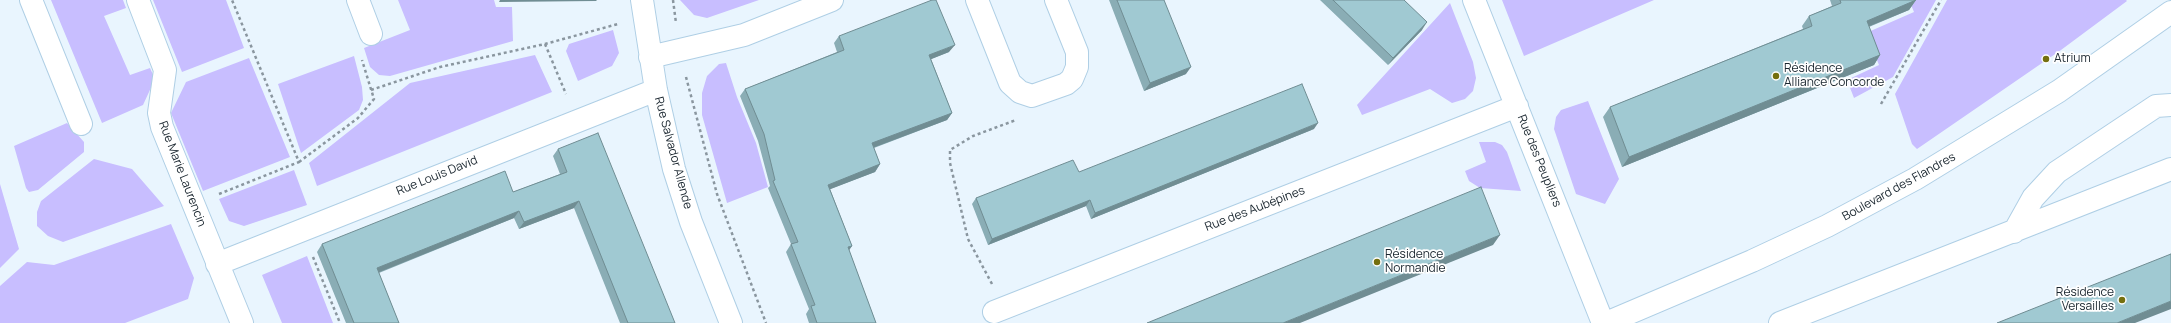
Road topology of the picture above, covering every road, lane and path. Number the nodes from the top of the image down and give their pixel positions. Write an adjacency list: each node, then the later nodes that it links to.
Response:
1 (31, 0): 25 (street)
2 (138, 0): 31 (street, Rue Marie Laurencin)
3 (232, 0): 26 (path)
4 (358, 0): 14 (street)
5 (642, 0): 17 (street, Rue Salvador Allende)
6 (674, 0): 16 (path)
7 (832, 0): 16 (street)
8 (977, 0): 9 (street)
9 (1056, 0)
10 (1474, 0): 23 (street, Rue des Peupliers)
11 (1941, 0): 21 (path)
12 (2171, 12): 37 (street, Boulevard des Flandres)
13 (622, 23): 15 (path)
14 (369, 30): 18 (path)
15 (545, 44): 18 (path); 20 (path)
16 (681, 51): 17 (street); 36 (path)
17 (650, 57): 19 (street, Rue Salvador Allende)
18 (372, 90): 26 (path)
19 (656, 90): 31 (street, Rue Louis David); 35 (street, Rue Salvador Allende)
20 (566, 94)
21 (1881, 104)
22 (2171, 105): 29 (street)
23 (1517, 106): 32 (street, Rue des Aubépines); 37 (street, Rue des Peupliers)
24 (1023, 117): 32 (path)
25 (81, 124)
26 (299, 162): 28 (path)
27 (2171, 169): 29 (street)
28 (214, 196)
29 (2014, 232): 38 (street)
30 (312, 256): 34 (path)
31 (217, 264): 33 (street, Rue Marie Laurencin)
32 (998, 310)
33 (235, 321)
34 (340, 323)
35 (731, 323)
36 (766, 323)
37 (1605, 323)
38 (1780, 323)

